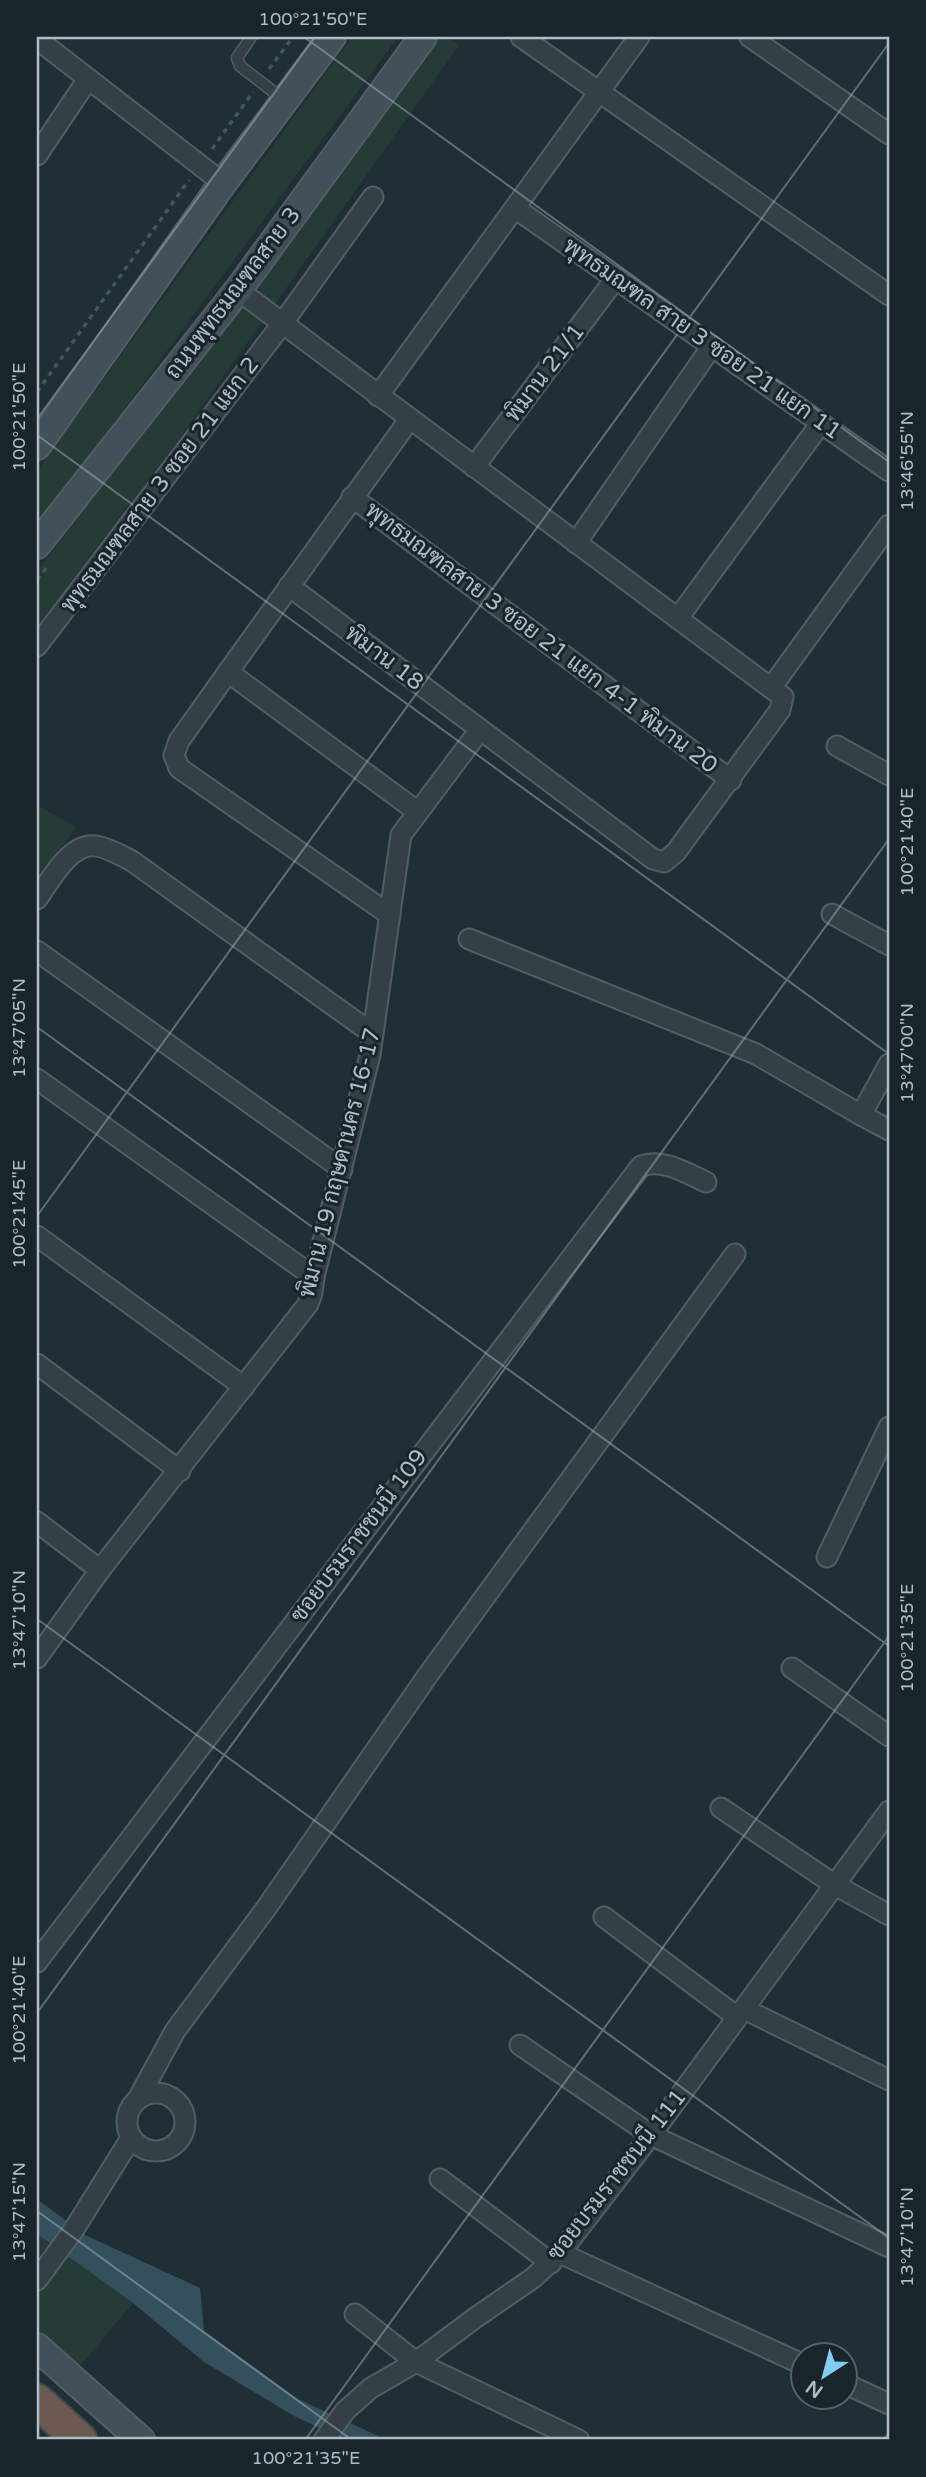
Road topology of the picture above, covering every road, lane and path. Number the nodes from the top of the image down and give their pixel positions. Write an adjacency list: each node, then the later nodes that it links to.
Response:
1 (251, 37): 10 (lane)
2 (293, 37): 10 (path)
3 (332, 37): 12 (main road)
4 (423, 37): 20 (main road, ถนนพุทธมณฑลสาย 3)
5 (521, 37): 11 (street)
6 (639, 37): 11 (street)
7 (750, 37): 13 (street)
8 (37, 39): 9 (street)
9 (88, 79): 14 (street); 15 (street)
10 (260, 82): 12 (lane); 15 (path)
11 (599, 91): 18 (street); 21 (street)
12 (284, 100): 16 (main road)
13 (889, 134)
14 (37, 155)
15 (200, 165): 16 (street); 24 (path)
16 (223, 183): 28 (main road)
17 (373, 197): 22 (street, พุทธมณฑลสาย 3 ซอย 21 แยก 2)
18 (515, 208): 19 (street, พุทธมณฑล สาย 3 ซอย 21 แยก 11); 25 (street)
19 (616, 278): 23 (street, พุทธมณฑล สาย 3 ซอย 21 แยก 11); 29 (street, พิมาน 21/1)
20 (237, 290): 22 (street); 34 (main road, ถนนพุทธมณฑลสาย 3)
21 (889, 295)
22 (282, 324): 25 (street); 37 (street, พุทธมณฑลสาย 3 ซอย 21 แยก 2)
23 (712, 346): 27 (street, พุทธมณฑล สาย 3 ซอย 21 แยก 11); 33 (street)
24 (37, 392)
25 (378, 396): 26 (street)
26 (409, 420): 29 (street); 31 (street)
27 (821, 423): 30 (street, พุทธมณฑล สาย 3 ซอย 21 แยก 11); 36 (street)
28 (37, 446)
29 (474, 467): 33 (street)
30 (889, 471)
31 (352, 497): 35 (street); 43 (street, พุทธมณฑลสาย 3 ซอย 21 แยก 4-1 พิมาน 20)
32 (889, 525): 39 (street)
33 (576, 543): 36 (street)
34 (37, 545)
35 (289, 586): 38 (street); 40 (street, พิมาน 18)
36 (678, 618): 39 (street)
37 (37, 646)
38 (228, 672): 44 (street); 47 (street)
39 (771, 688): 43 (street)
40 (479, 731): 43 (street, พิมาน 18); 44 (street, พิมาน 19 กฤษดานคร 16-17)
41 (837, 746): 42 (street)
42 (889, 775)
43 (731, 780)
44 (418, 812): 47 (street, พิมาน 19 กฤษดานคร 16-17)
45 (37, 899): 51 (street)
46 (832, 914): 49 (street)
47 (390, 915): 51 (street, พิมาน 19 กฤษดานคร 16-17)
48 (469, 939): 54 (street)
49 (889, 945)
50 (37, 951): 56 (street)
51 (373, 1034): 56 (street, พิมาน 19 กฤษดานคร 16-17)
52 (889, 1064): 54 (street)
53 (37, 1079): 60 (street)
54 (861, 1115): 55 (street)
55 (889, 1130)
56 (342, 1169): 60 (street, พิมาน 19 กฤษดานคร 16-17)
57 (706, 1182): 76 (street, ซอยบรมราชชนนี 109)
58 (37, 1237): 62 (street)
59 (735, 1254): 80 (street)
60 (314, 1276): 62 (street, พิมาน 19 กฤษดานคร 16-17)
61 (37, 1364): 64 (street)
62 (244, 1387): 64 (street, พิมาน 19 กฤษดานคร 16-17)
63 (889, 1427): 66 (street)
64 (180, 1471): 67 (street, พิมาน 19 กฤษดานคร 16-17)
65 (37, 1522): 67 (street)
66 (827, 1556)
67 (100, 1570): 68 (street, พิมาน 19 กฤษดานคร 16-17)
68 (37, 1658)
69 (792, 1668): 70 (street)
70 (889, 1736)
71 (721, 1808): 73 (street)
72 (889, 1811): 73 (street, ซอยบรมราชชนนี 111)
73 (835, 1885): 74 (street); 77 (street, ซอยบรมราชชนนี 111)
74 (889, 1915)
75 (604, 1917): 77 (street)
76 (37, 1962)
77 (741, 2013): 79 (street); 81 (street, ซอยบรมราชชนนี 111)
78 (520, 2045): 81 (street)
79 (889, 2080)
80 (139, 2097): 82 (street); 82 (street)
81 (651, 2135): 84 (street); 85 (street, ซอยบรมราชชนนี 111)
82 (131, 2138): 86 (street)
83 (440, 2179): 85 (street)
84 (889, 2247)
85 (556, 2258): 89 (street); 90 (street, ซอยบรมราชชนนี 111)
86 (37, 2280)
87 (355, 2314): 90 (street)
88 (37, 2347): 95 (main road)
89 (790, 2359)
90 (416, 2362): 96 (street, ซอยบรมราชชนนี 111); 97 (street)
91 (860, 2391): 93 (street)
92 (37, 2401): 94 (highway)
93 (889, 2404)
94 (80, 2440)
95 (141, 2440)
96 (324, 2440)
97 (579, 2440)

